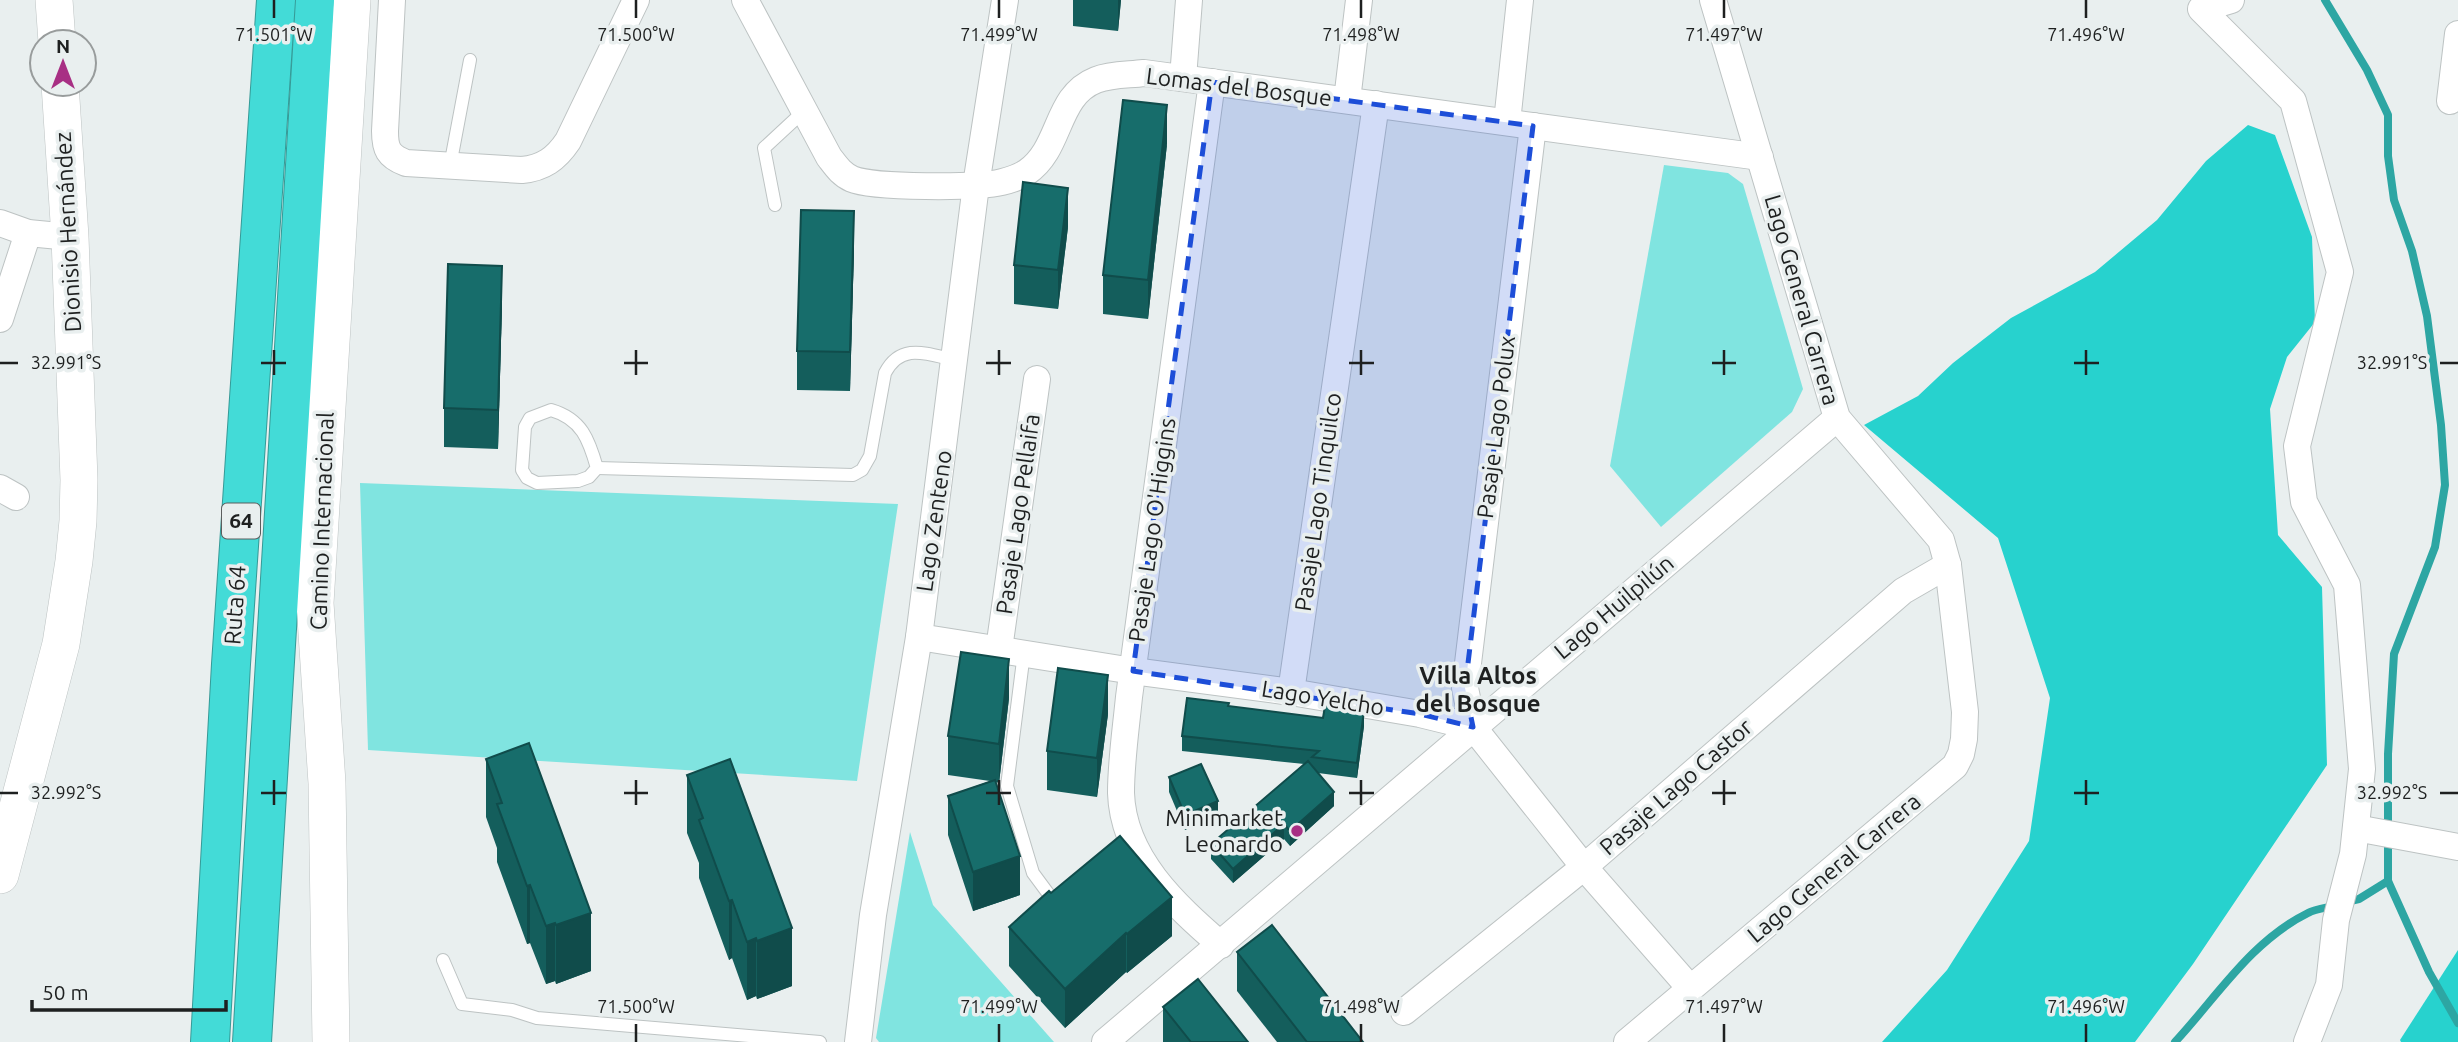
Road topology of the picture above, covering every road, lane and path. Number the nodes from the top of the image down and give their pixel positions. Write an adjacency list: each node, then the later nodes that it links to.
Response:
1 (54, 0): 14 (main road)
2 (276, 0): 53 (highway, Ruta 64 / 64)
3 (314, 0): 54 (highway, Ruta 64 / 64)
4 (352, 0): 55 (main road, Camino Internacional)
5 (392, 0): 27 (street)
6 (636, 0): 27 (street)
7 (745, 0): 23 (street, Lomas del Bosque)
8 (1005, 0): 28 (street, Lago Zenteno)
9 (1189, 0): 17 (street)
10 (1359, 0): 20 (street)
11 (1520, 0): 24 (street)
12 (1713, 0): 26 (street, Lago General Carrera)
13 (2231, 0): 44 (street)
14 (56, 28)
15 (2458, 34): 21 (street)
16 (470, 60): 27 (lane)
17 (1182, 78): 18 (street, Lomas del Bosque); 28 (street, Lomas del Bosque)
18 (1212, 82): 20 (street, Lomas del Bosque); 41 (street, Pasaje Lago O'Higgins)
19 (61, 98): 32 (main road, Dionisio Hernández)
20 (1347, 100): 22 (street, Lomas del Bosque)
21 (2450, 102)
22 (1376, 104): 24 (street, Lomas del Bosque); 42 (street, Pasaje Lago Tinquilco)
23 (804, 111): 28 (street, Lomas del Bosque); 29 (lane)
24 (1507, 122): 25 (street, Lomas del Bosque)
25 (1533, 126): 26 (street, Lomas del Bosque); 43 (street, Pasaje Lago Polux)
26 (1760, 157): 36 (street, Lago General Carrera)
27 (450, 167)
28 (976, 185): 34 (street, Lago Zenteno)
29 (775, 205)
30 (0, 223): 31 (street)
31 (28, 233): 32 (street); 33 (street)
32 (70, 237): 46 (main road, Dionisio Hernández)
33 (0, 319)
34 (955, 360): 37 (lane); 39 (street, Lago Zenteno)
35 (1037, 379): 40 (street, Pasaje Lago Pellaifa)
36 (1837, 418): 38 (street, Lago General Carrera); 43 (street, Lago Huilpilún)
37 (597, 468): 37 (lane)
38 (1948, 565): 47 (street, Pasaje Lago Castor); 51 (street, Lago General Carrera)
39 (919, 637): 40 (street, Lago Yelcho); 57 (street, Lago Zenteno)
40 (1011, 651): 41 (street, Lago Yelcho); 48 (lane)
41 (1133, 671): 42 (street, Lago Yelcho); 49 (street, Pasaje Lago O'Higgins)
42 (1291, 692): 43 (street, Lago Yelcho)
43 (1473, 727): 47 (street); 49 (street, Lago Huilpilún)
44 (2356, 828): 45 (street); 60 (street)
45 (2458, 847)
46 (3, 854)
47 (1584, 867): 51 (street); 52 (street, Pasaje Lago Castor)
48 (1050, 896)
49 (1221, 944): 58 (street, Lago Huilpilún)
50 (443, 960): 56 (lane)
51 (1690, 988): 59 (street, Lago General Carrera)
52 (1404, 1012)
53 (210, 1042)
54 (252, 1042)
55 (331, 1042)
56 (820, 1042)
57 (858, 1042)
58 (1105, 1042)
59 (1627, 1042)
60 (2308, 1042)

